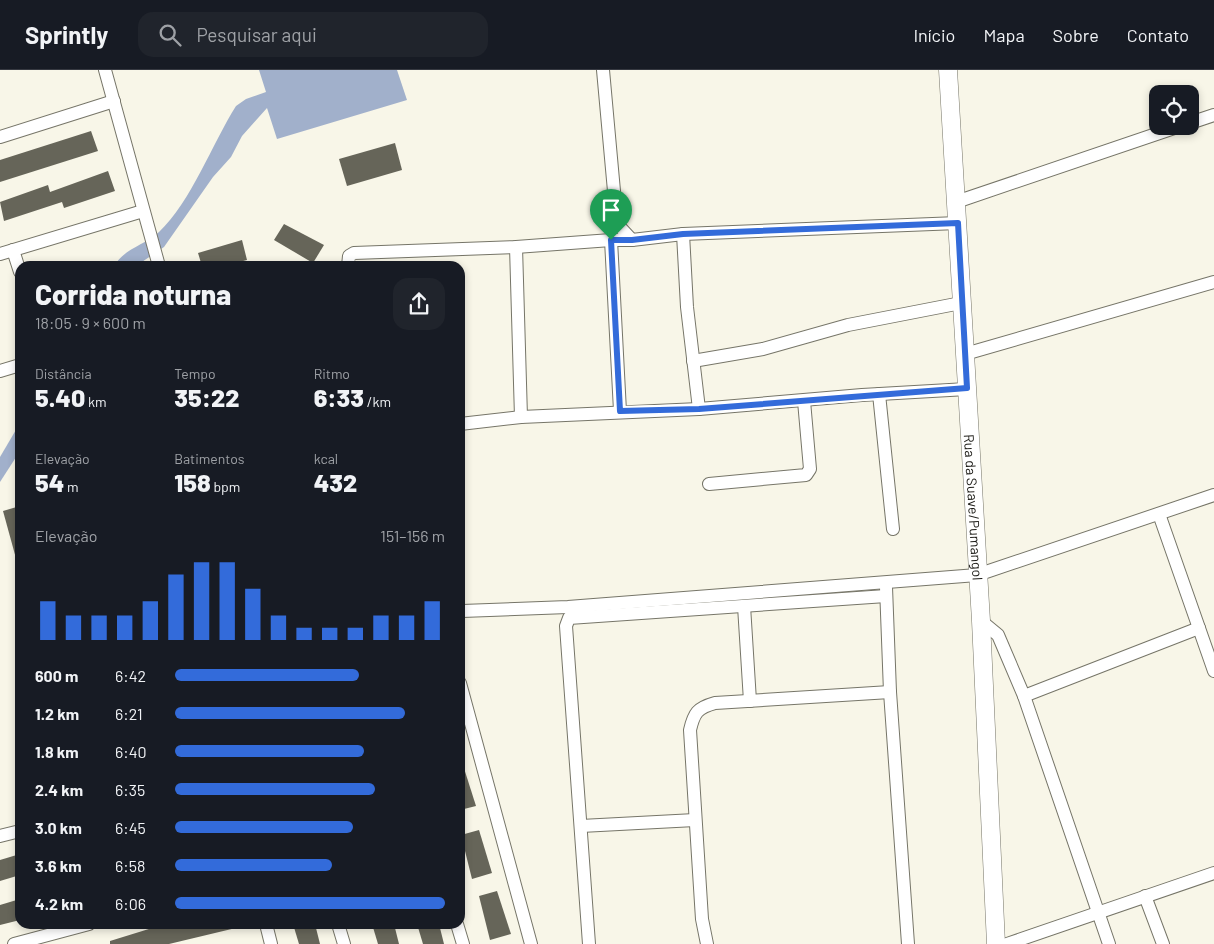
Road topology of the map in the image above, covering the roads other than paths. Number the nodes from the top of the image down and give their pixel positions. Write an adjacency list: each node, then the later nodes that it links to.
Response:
1 (105, 70): 4 (street)
2 (603, 70): 14 (street)
3 (948, 70): 9 (street, Rua da Suave/Pumangol)
4 (114, 101): 8 (street); 10 (street)
5 (1214, 115): 6 (street)
6 (1199, 120)
7 (1153, 135): 9 (street)
8 (0, 137)
9 (956, 202): 11 (street, Rua da Suave/Pumangol)
10 (143, 211): 16 (street); 19 (street)
11 (958, 223): 12 (street); 22 (street, Rua da Suave/Pumangol)
12 (683, 234): 14 (street); 24 (street)
13 (611, 240): 14 (street); 15 (street); 31 (street)
14 (632, 240)
15 (516, 246): 20 (street); 32 (street)
16 (13, 250): 17 (street); 18 (street)
17 (0, 254)
18 (16, 261)
19 (157, 261)
20 (346, 261)
21 (1214, 282): 23 (street)
22 (961, 303): 23 (street, Rua da Suave/Pumangol); 24 (street)
23 (965, 354): 27 (street, Rua da Suave/Pumangol)
24 (693, 361): 30 (street)
25 (15, 366): 26 (street)
26 (0, 371)
27 (967, 388): 28 (street); 38 (street, Rua da Suave/Pumangol)
28 (879, 394): 29 (street); 37 (street)
29 (804, 401): 30 (street); 34 (street)
30 (699, 409): 31 (street)
31 (620, 411): 32 (street)
32 (521, 417): 33 (street)
33 (465, 423)
34 (709, 484)
35 (1214, 495): 36 (street)
36 (1159, 514): 38 (street); 44 (street)
37 (893, 529)
38 (977, 575): 39 (street); 43 (street, Rua da Suave/Pumangol)
39 (886, 582): 40 (street); 42 (street)
40 (886, 596): 41 (street); 46 (street)
41 (744, 606): 49 (street); 51 (street)
42 (465, 611)
43 (981, 621): 47 (street); 69 (street, Rua da Suave/Pumangol)
44 (1198, 628): 45 (street); 47 (street)
45 (1214, 672)
46 (890, 692): 49 (street); 68 (street)
47 (1024, 696): 56 (street)
48 (465, 701): 65 (street)
49 (750, 701): 50 (street)
50 (695, 820): 51 (street); 67 (street)
51 (581, 826): 66 (street)
52 (15, 832): 53 (street)
53 (0, 836)
54 (1214, 873): 55 (street)
55 (1145, 896): 56 (street); 72 (street)
56 (1099, 913): 70 (street); 71 (street)
57 (70, 929): 61 (street)
58 (267, 929): 62 (street)
59 (340, 929): 63 (street)
60 (458, 929): 64 (street)
61 (14, 944)
62 (271, 944)
63 (344, 944)
64 (463, 944)
65 (531, 944)
66 (589, 944)
67 (707, 944)
68 (908, 944)
69 (996, 944)
70 (1007, 944)
71 (1109, 944)
72 (1162, 944)

